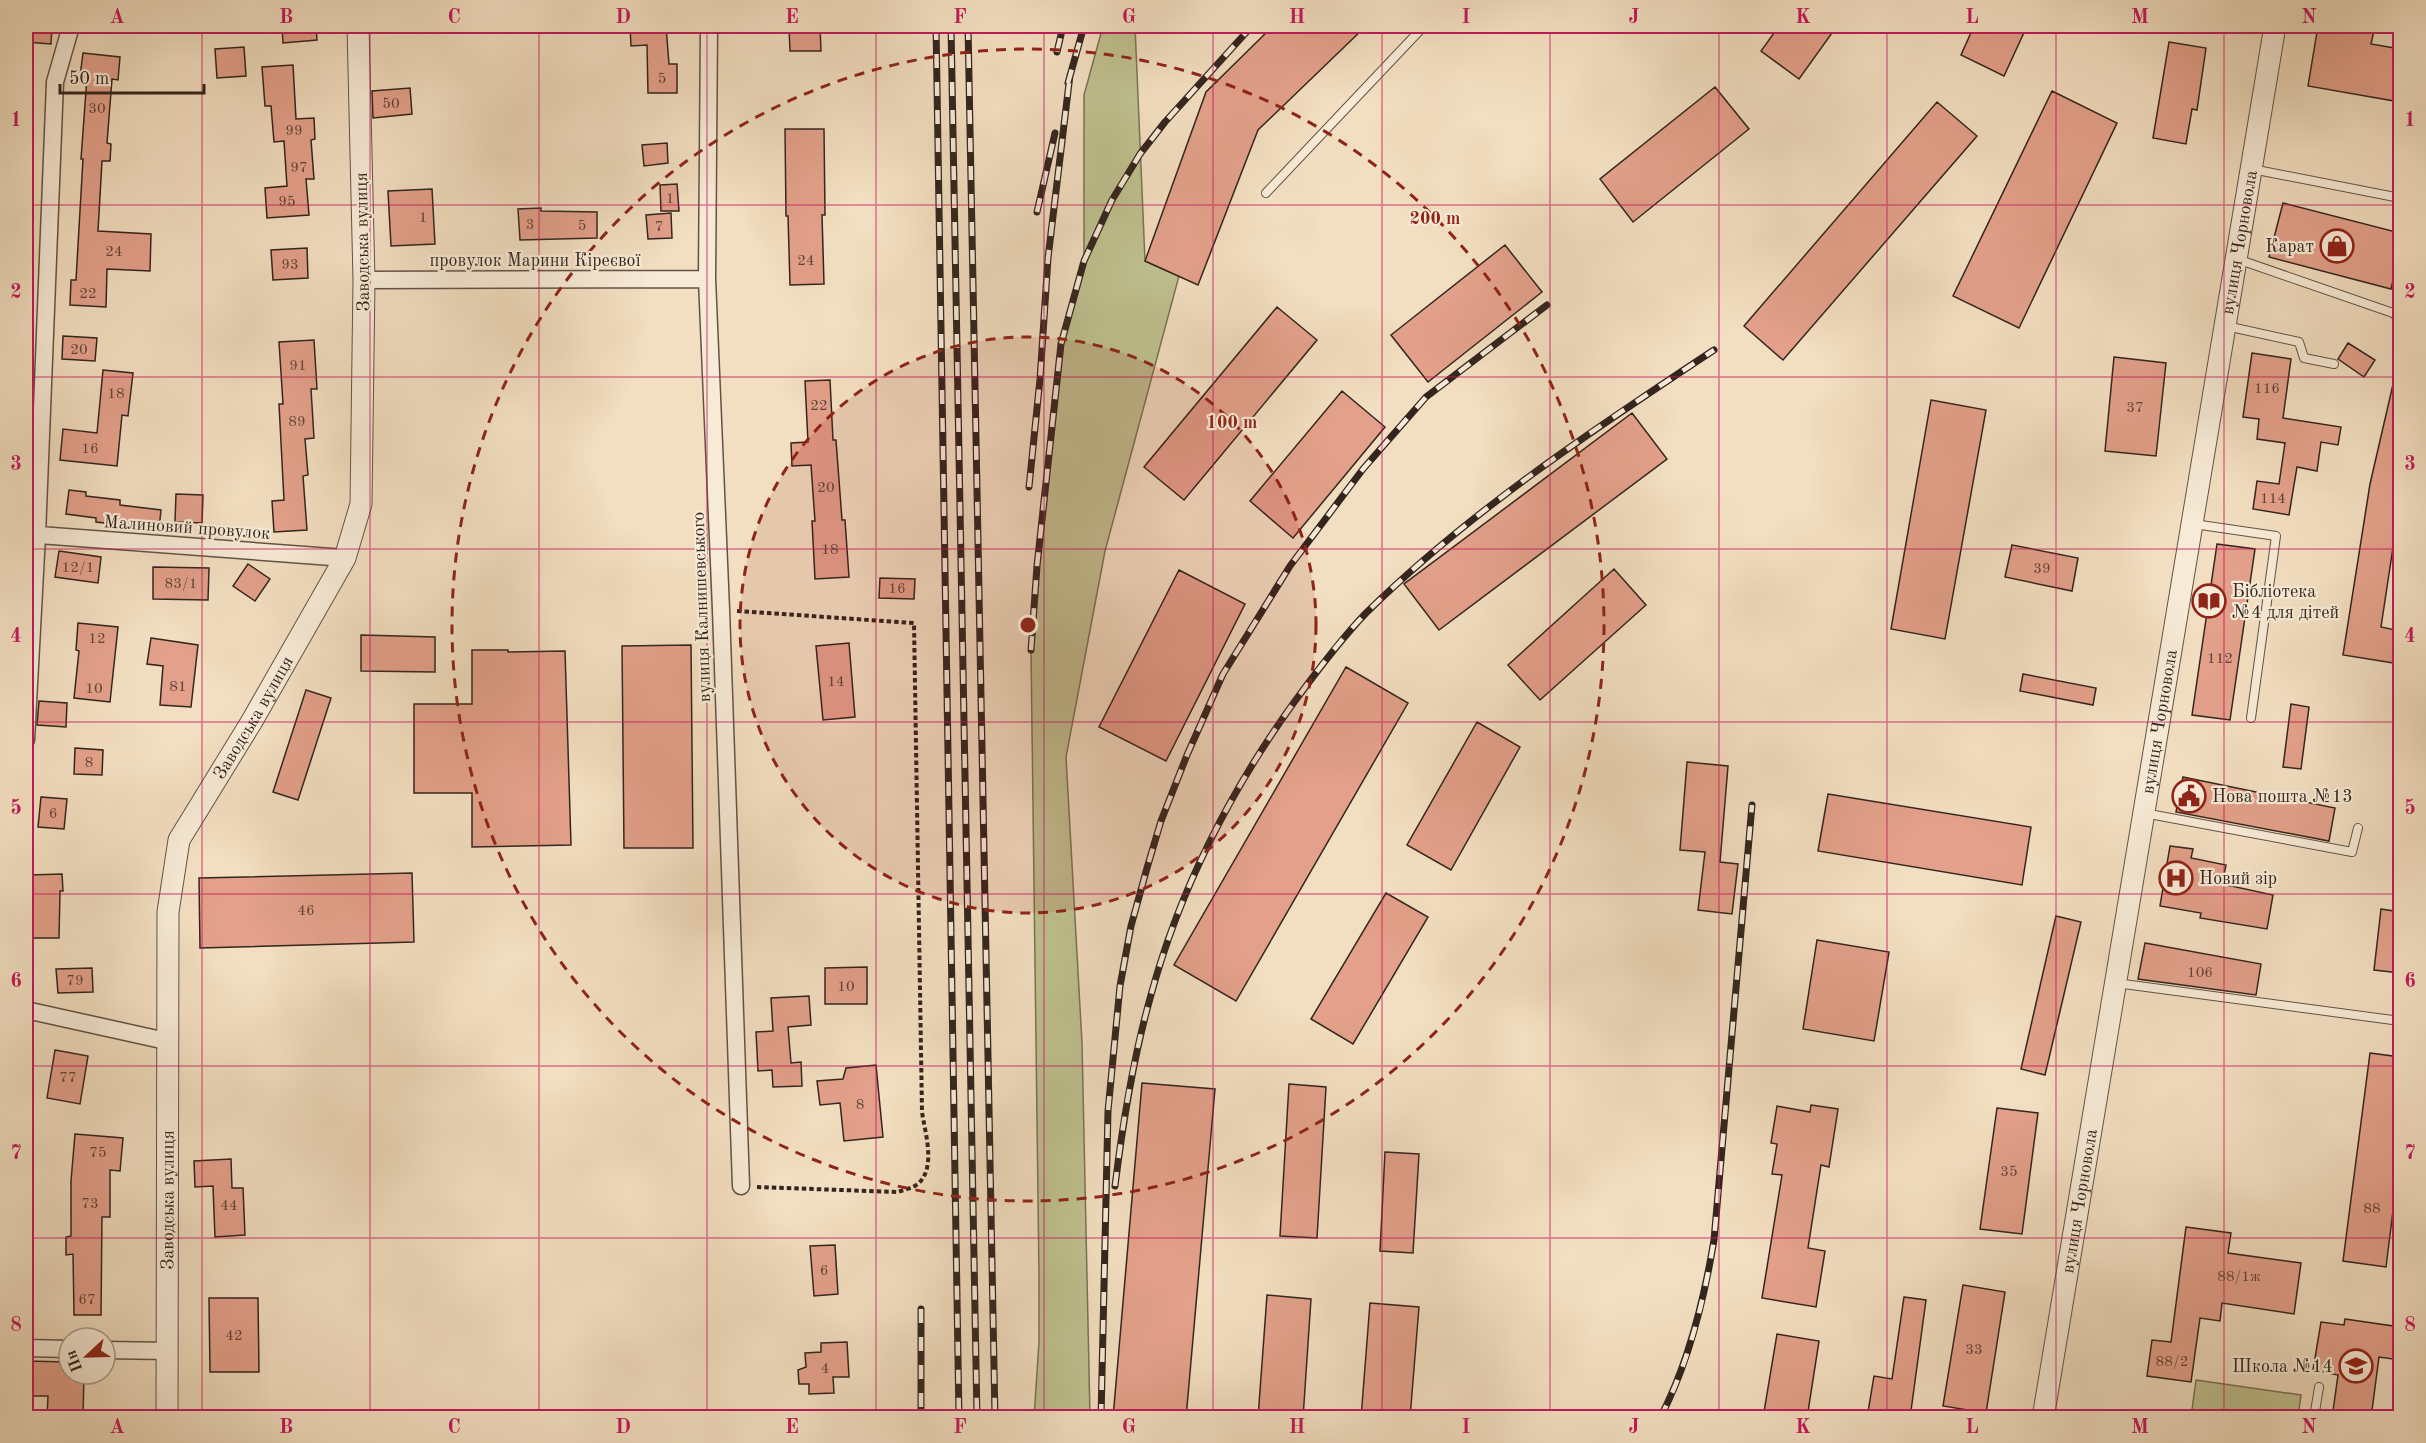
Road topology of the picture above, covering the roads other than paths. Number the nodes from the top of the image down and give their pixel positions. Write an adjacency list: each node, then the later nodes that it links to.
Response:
1 (71, 26): 16 (street)
2 (358, 26): 11 (street, Заводська вулиця)
3 (710, 26): 10 (street, вулиця Калнишевського)
4 (1424, 26): 7 (lane)
5 (2275, 26): 6 (street, вулиця Чорновола)
6 (2252, 169): 8 (lane); 9 (street, вулиця Чорновола)
7 (1266, 193)
8 (2400, 198)
9 (2237, 259): 12 (lane); 13 (street, вулиця Чорновола)
10 (707, 279): 11 (street, провулок Марини Кіреєвої); 26 (street, вулиця Калнишевського)
11 (364, 280): 17 (street, Заводська вулиця)
12 (2400, 320)
13 (2226, 326): 14 (lane); 15 (street, вулиця Чорновола)
14 (2334, 363)
15 (2193, 524): 18 (lane); 20 (street, вулиця Чорновола)
16 (31, 535): 17 (street, Малиновий провулок); 19 (street)
17 (345, 558): 25 (street, Заводська вулиця)
18 (2251, 718)
19 (26, 740)
20 (2144, 813): 21 (lane); 22 (street, вулиця Чорновола)
21 (2358, 828)
22 (2115, 983): 24 (lane); 33 (street, вулиця Чорновола)
23 (26, 1010): 25 (street)
24 (2400, 1021)
25 (166, 1041): 30 (street, Заводська вулиця)
26 (741, 1186)
27 (26, 1348): 28 (street)
28 (57, 1349)
29 (117, 1350): 30 (street)
30 (168, 1351): 32 (street, Заводська вулиця)
31 (2319, 1387): 34 (lane)
32 (167, 1418)
33 (2043, 1418)
34 (2314, 1418)

